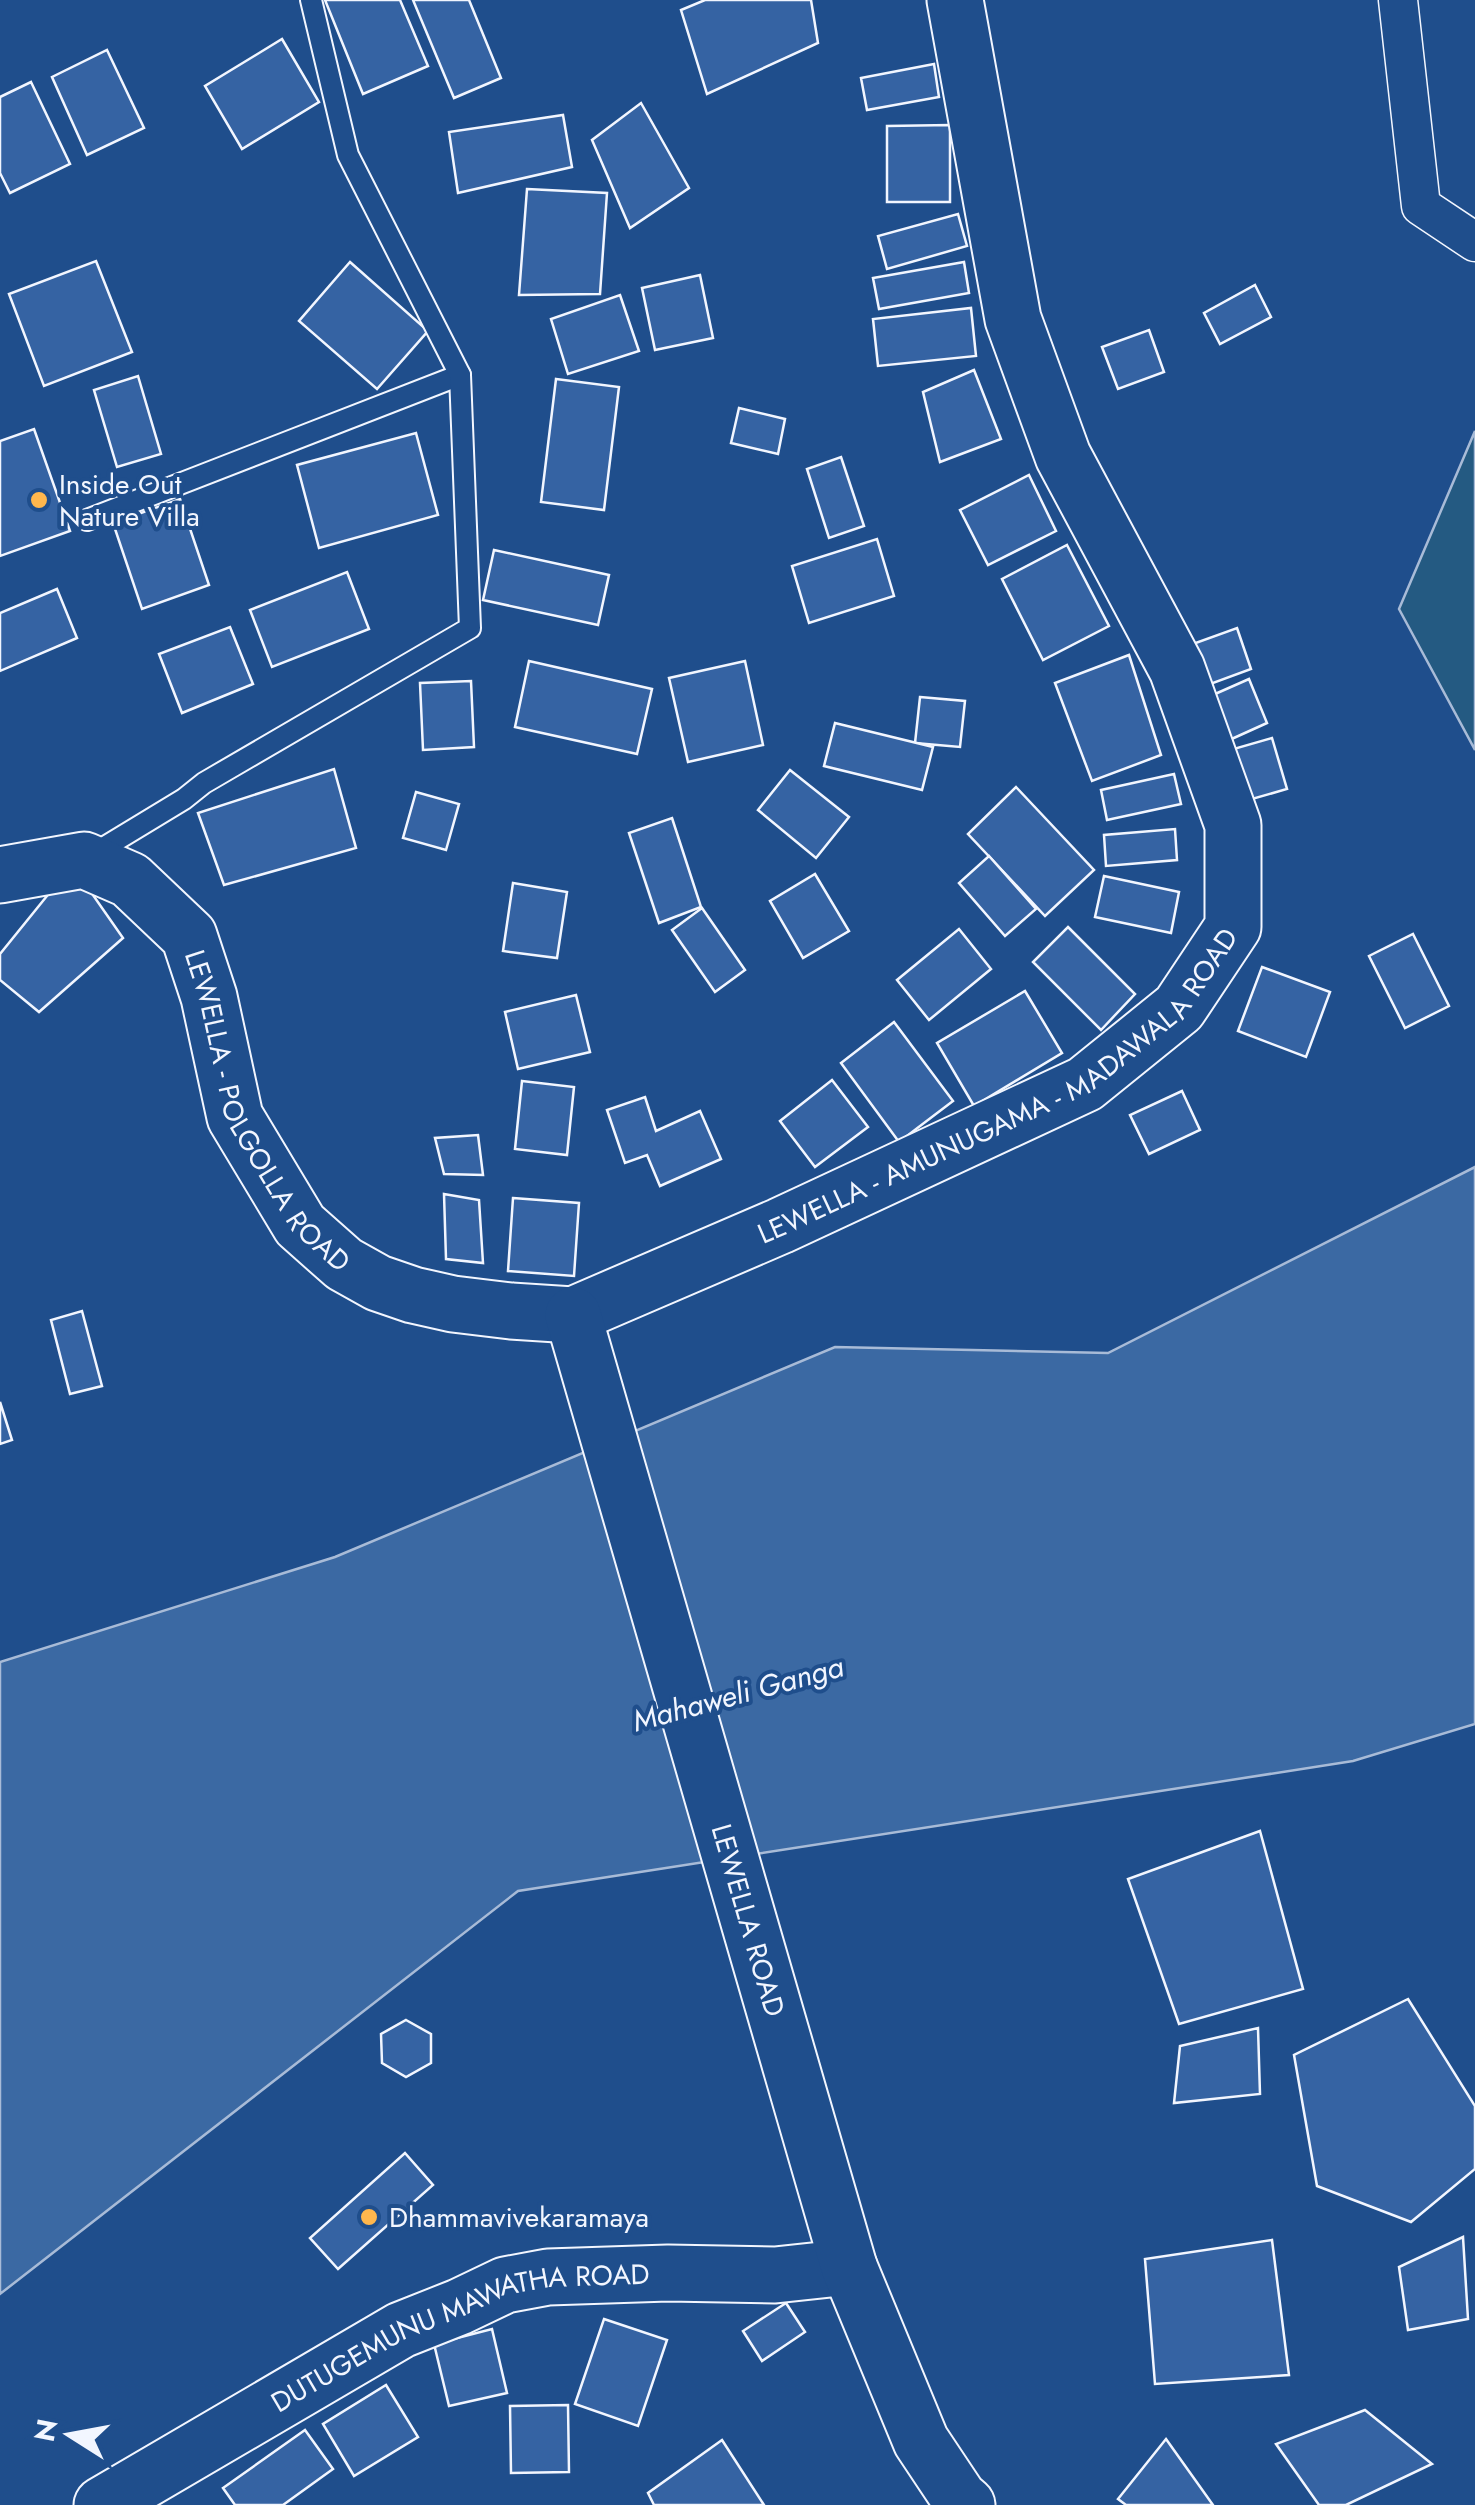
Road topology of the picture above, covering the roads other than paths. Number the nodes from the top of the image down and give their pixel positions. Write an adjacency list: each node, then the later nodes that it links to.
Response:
1 (310, 0): 5 (lane)
2 (955, 0): 9 (main road, LEWELLA - AMUNUGAMA - MADAWALA ROAD)
3 (1398, 0): 4 (street)
4 (1475, 242)
5 (460, 375): 6 (lane); 7 (lane)
6 (87, 520)
7 (84, 860): 8 (main road); 9 (main road, LEWELLA - POLGOLLA ROAD)
8 (0, 875)
9 (573, 1315): 10 (main road, LEWELLA ROAD)
10 (850, 2268): 11 (main road, DUTUGEMUNU MAWATHA ROAD); 12 (main road, LEWELLA ROAD)
11 (102, 2505)
12 (967, 2505)

